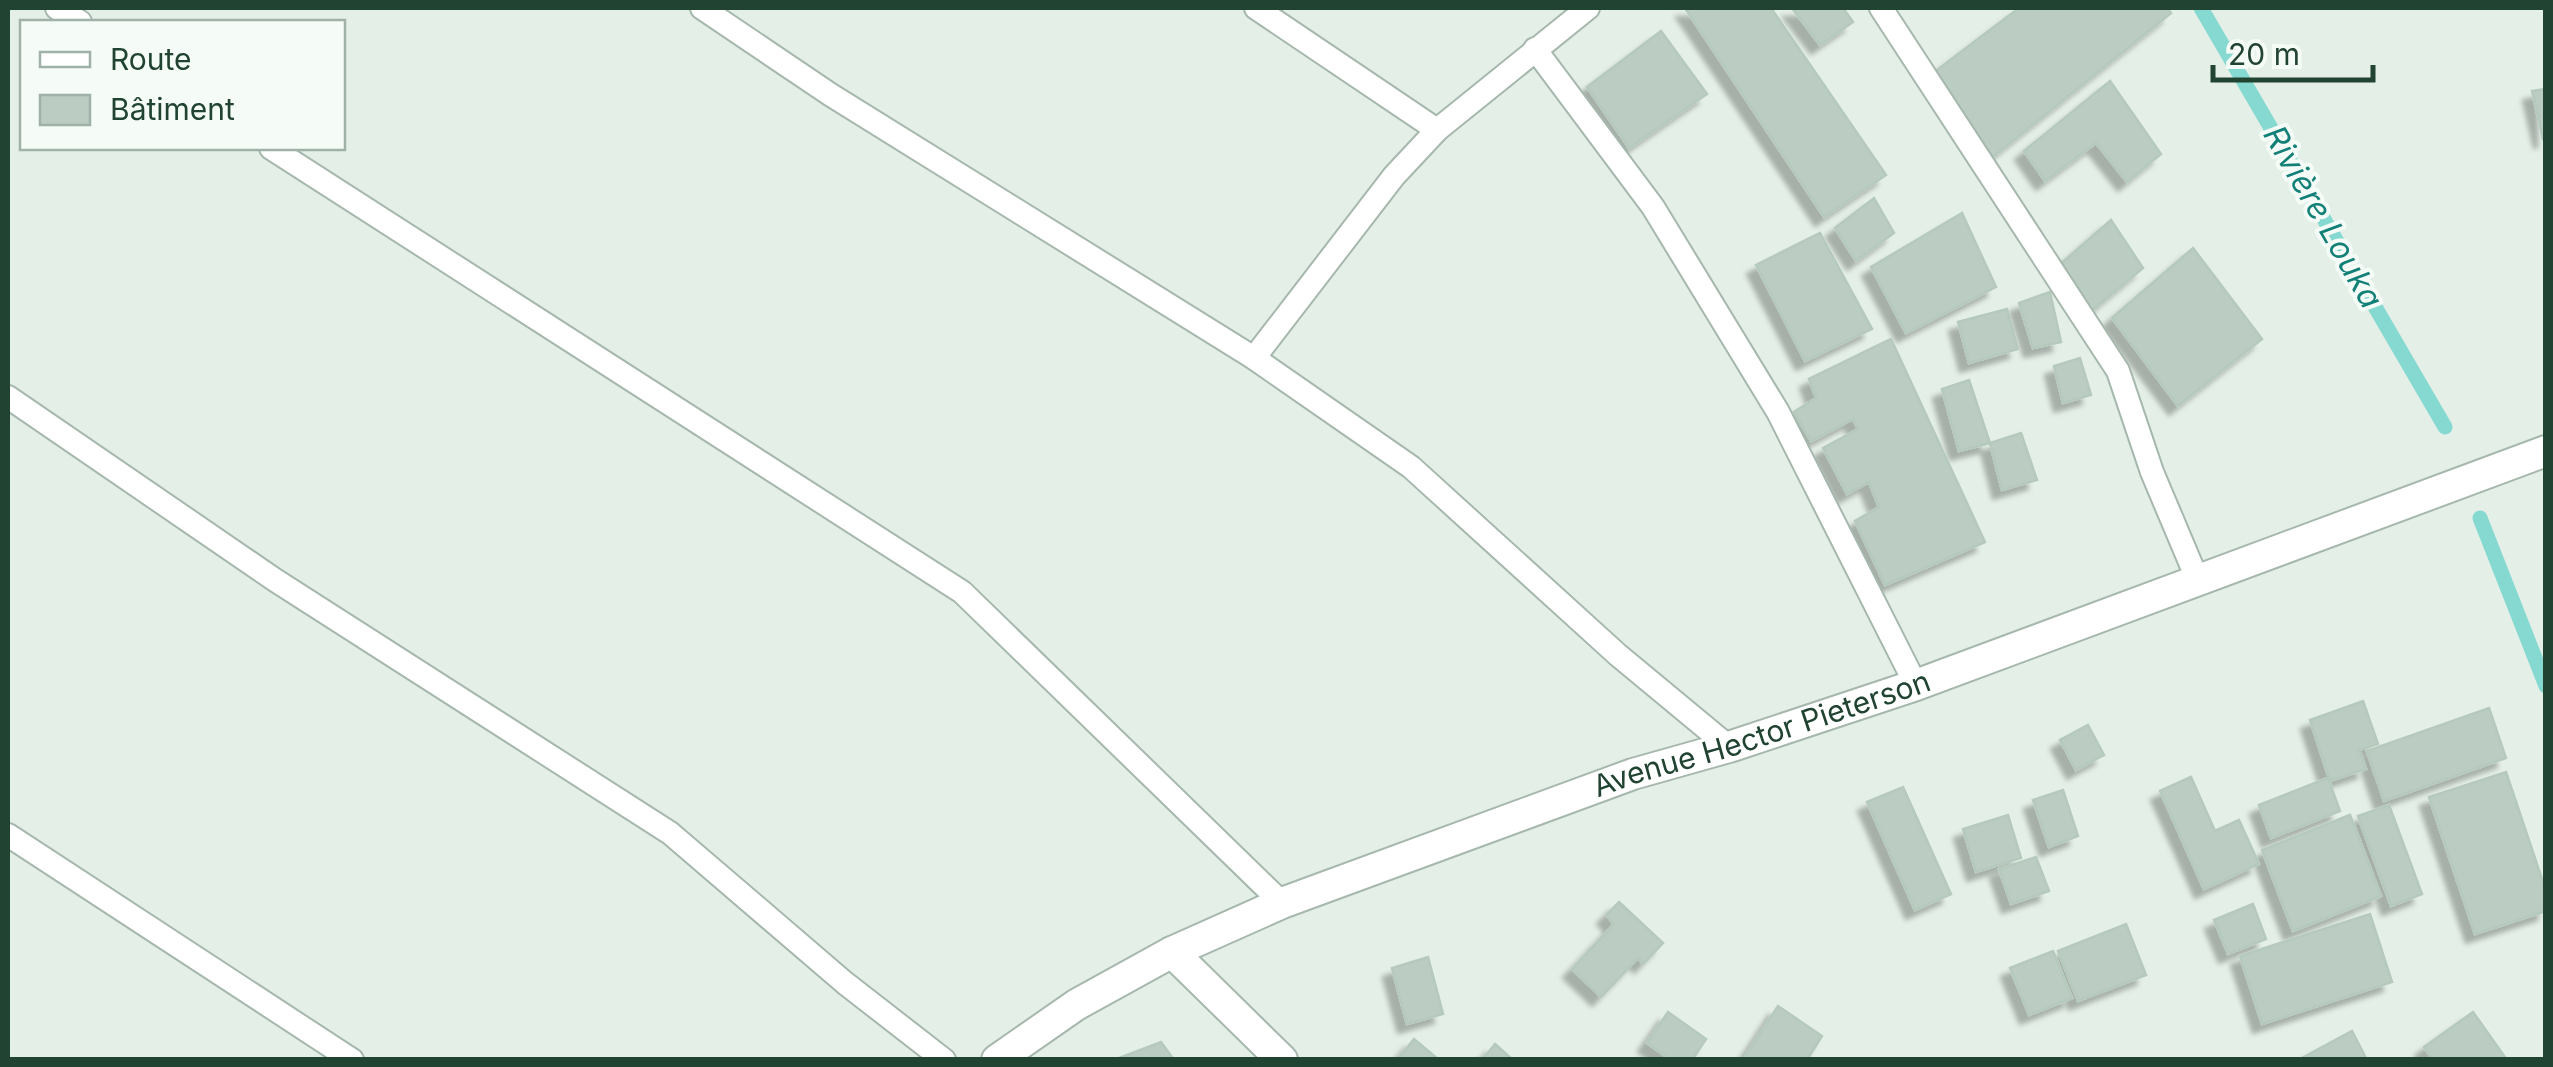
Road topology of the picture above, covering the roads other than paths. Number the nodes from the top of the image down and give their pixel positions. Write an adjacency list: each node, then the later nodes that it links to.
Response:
1 (702, 8): 8 (lane)
2 (1256, 8): 6 (lane)
3 (1588, 8): 5 (lane)
4 (1880, 8): 11 (lane)
5 (1535, 49): 6 (lane); 12 (lane)
6 (1437, 130): 8 (lane)
7 (274, 150): 15 (lane)
8 (1254, 358): 13 (lane)
9 (8, 397): 18 (lane)
10 (2546, 452): 11 (street, Avenue Hector Pieterson)
11 (2198, 581): 12 (street, Avenue Hector Pieterson)
12 (1916, 685): 13 (street, Avenue Hector Pieterson)
13 (1728, 747): 15 (street, Avenue Hector Pieterson)
14 (8, 835): 17 (lane)
15 (1282, 903): 16 (street, Avenue Hector Pieterson)
16 (1172, 952): 19 (street, Avenue Hector Pieterson); 20 (street)
17 (352, 1060)
18 (944, 1060)
19 (997, 1060)
20 (1282, 1060)

